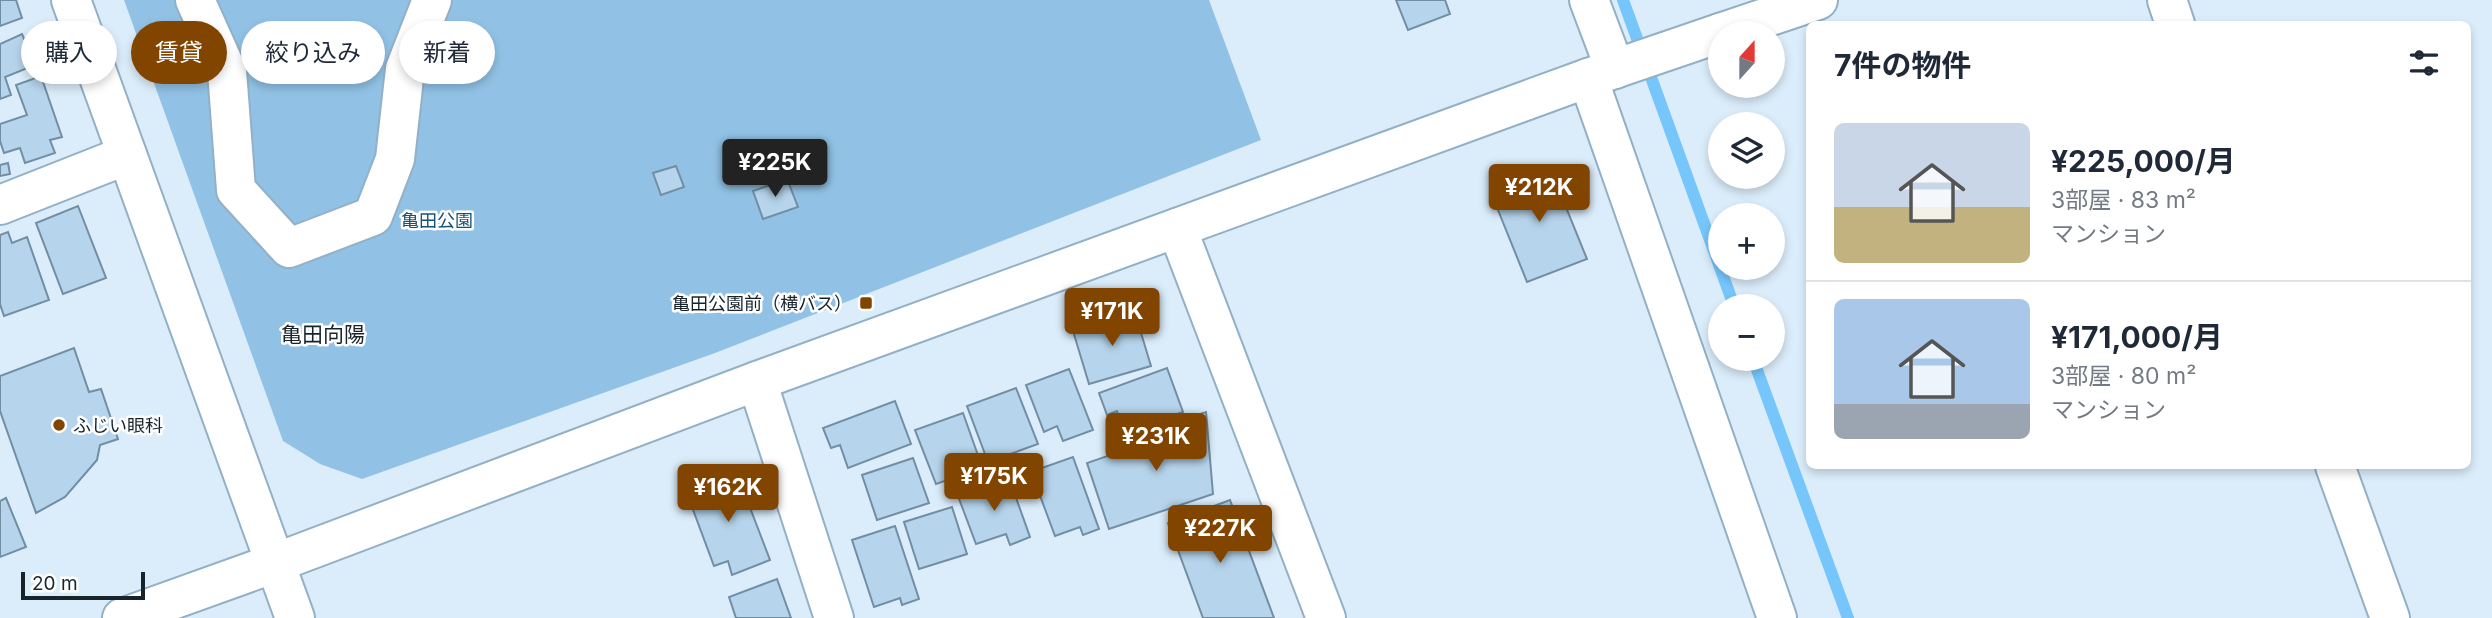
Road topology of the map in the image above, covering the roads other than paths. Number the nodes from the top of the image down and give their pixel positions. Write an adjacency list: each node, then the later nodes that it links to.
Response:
1 (71, 0): 11 (street)
2 (195, 0): 3 (street)
3 (432, 0)
4 (1589, 0): 10 (street)
5 (1818, 0): 7 (street)
6 (2166, 0): 8 (street)
7 (1756, 21)
8 (2174, 21)
9 (1708, 37): 10 (street)
10 (1602, 74): 13 (street); 21 (street)
11 (127, 155): 12 (street); 16 (street)
12 (0, 205)
13 (1177, 228): 14 (street); 20 (street)
14 (757, 381): 16 (street); 19 (street)
15 (2336, 469): 22 (street)
16 (275, 564): 17 (street); 18 (street)
17 (122, 618)
18 (295, 618)
19 (834, 618)
20 (1326, 618)
21 (1777, 618)
22 (2390, 618)

